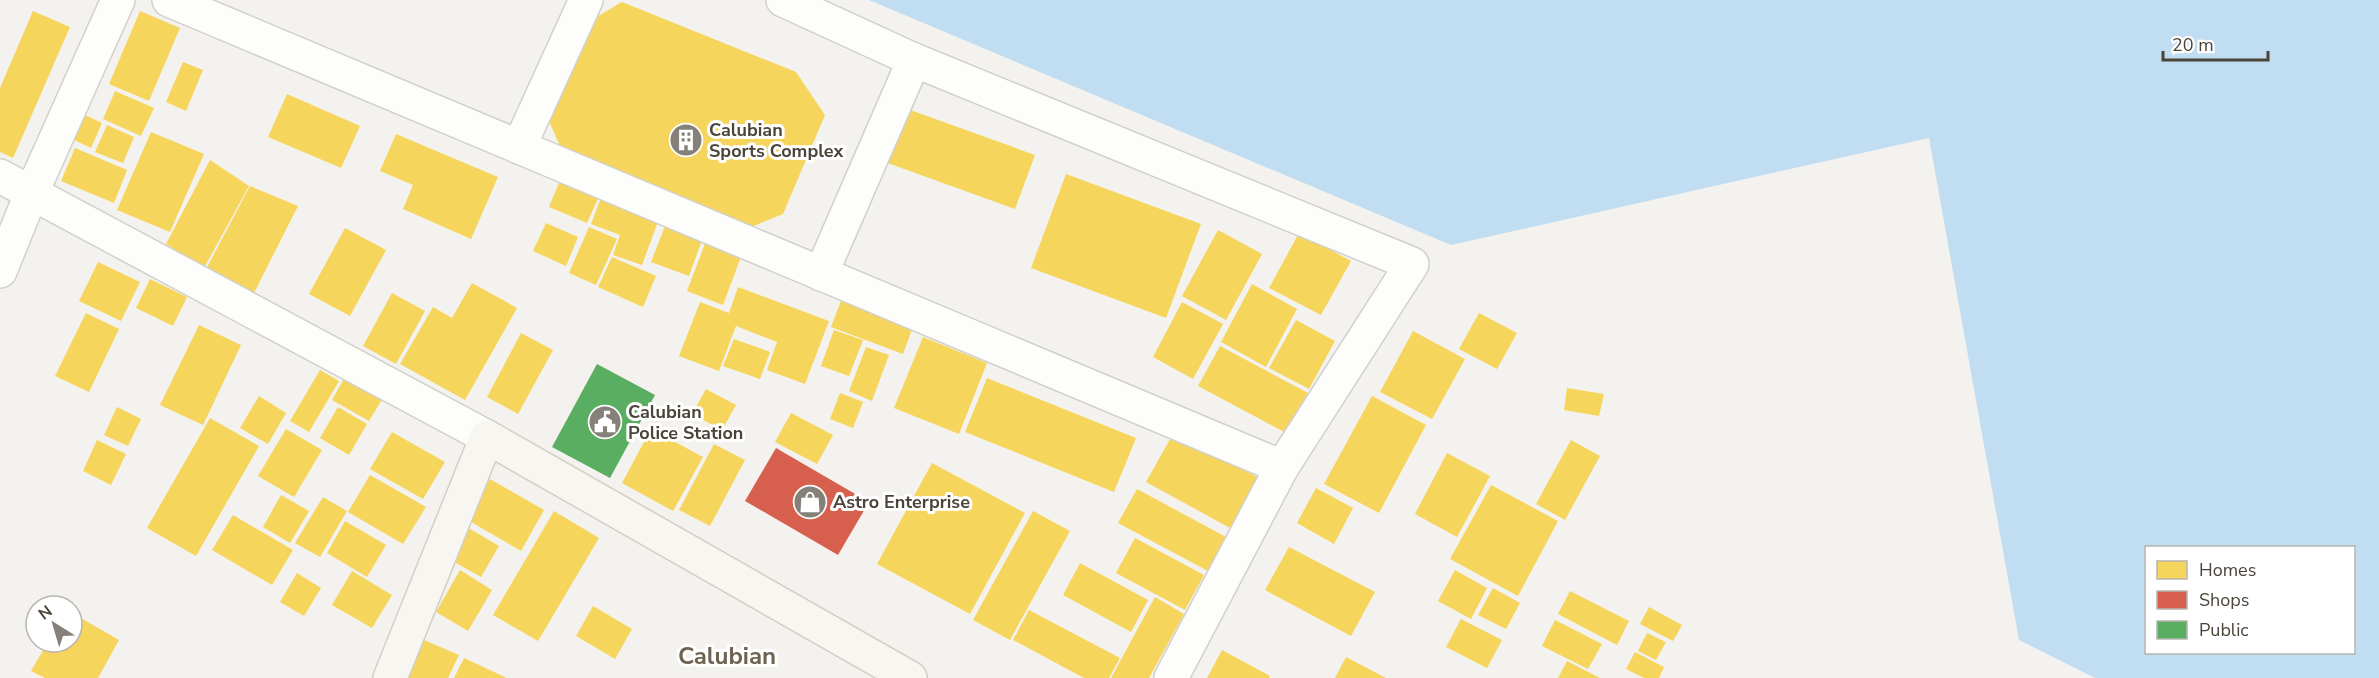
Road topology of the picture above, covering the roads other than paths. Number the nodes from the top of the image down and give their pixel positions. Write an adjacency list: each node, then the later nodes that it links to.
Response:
1 (118, 0): 8 (street)
2 (169, 0): 6 (street)
3 (586, 0): 6 (street)
4 (783, 0): 5 (street)
5 (914, 60): 10 (street); 12 (street)
6 (519, 147): 10 (street)
7 (0, 176): 8 (street)
8 (32, 192): 9 (street); 11 (street)
9 (0, 271)
10 (821, 274): 12 (street)
11 (487, 437): 13 (street); 14 (street)
12 (1282, 467): 15 (street)
13 (390, 678)
14 (910, 678)
15 (1171, 678)

